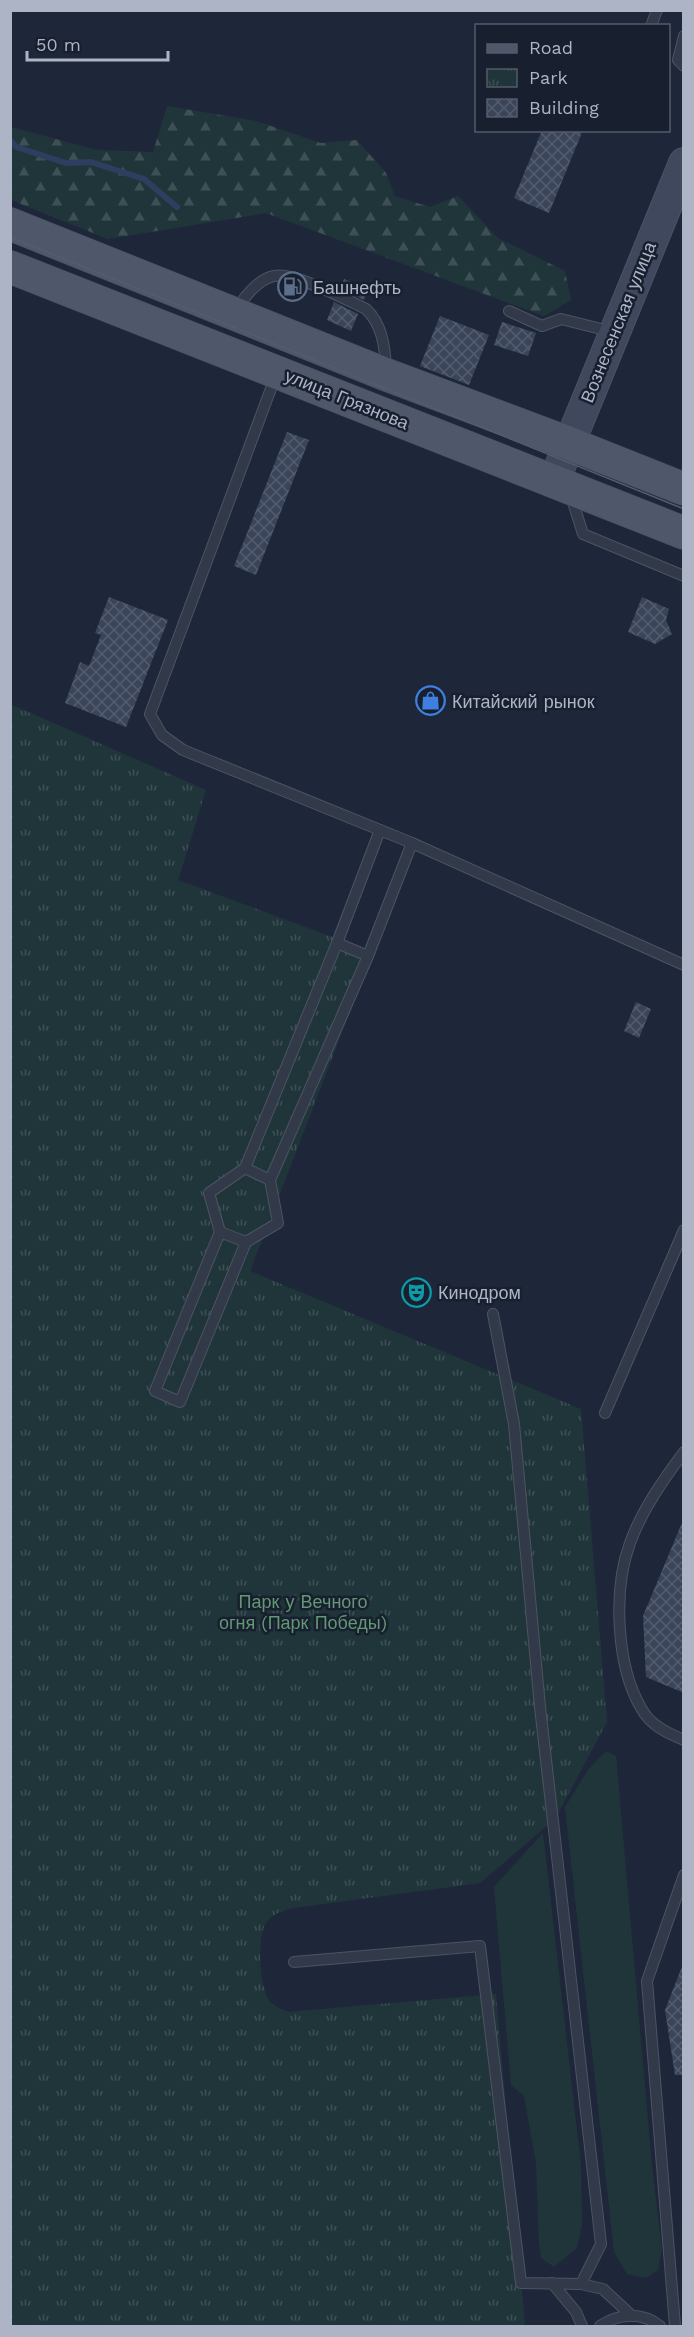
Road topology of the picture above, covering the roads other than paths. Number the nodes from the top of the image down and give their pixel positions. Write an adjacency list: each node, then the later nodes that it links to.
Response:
1 (684, 36): 2 (lane)
2 (684, 66)
3 (684, 163): 8 (street, Вознесенская улица)
4 (10, 224): 7 (main road, улица Грязнова)
5 (10, 267): 9 (main road, улица Грязнова)
6 (509, 311): 8 (lane)
7 (234, 313): 10 (main road, улица Грязнова); 10 (lane)
8 (613, 332): 11 (street, Вознесенская улица)
9 (278, 372): 12 (main road, улица Грязнова); 16 (lane)
10 (387, 375): 11 (main road, улица Грязнова)
11 (568, 443): 12 (street, Вознесенская улица); 13 (main road, улица Грязнова)
12 (561, 484): 14 (main road, улица Грязнова); 15 (lane)
13 (684, 489)
14 (684, 533)
15 (684, 576)
16 (380, 830): 17 (lane); 18 (lane)
17 (412, 843): 19 (lane); 20 (lane)
18 (337, 943): 19 (lane); 21 (lane)
19 (368, 956): 22 (lane)
20 (684, 965)
21 (245, 1168): 22 (lane); 24 (lane)
22 (270, 1180): 25 (lane)
23 (684, 1230): 27 (lane)
24 (220, 1232): 25 (lane); 25 (lane)
25 (246, 1242)
26 (493, 1314): 33 (lane)
27 (605, 1413)
28 (684, 1452): 29 (lane)
29 (684, 1740)
30 (684, 1875): 38 (lane)
31 (294, 1962): 32 (lane)
32 (552, 2283): 33 (lane); 35 (lane)
33 (581, 2284): 34 (lane)
34 (632, 2316): 36 (lane); 37 (lane)
35 (582, 2326)
36 (600, 2326)
37 (660, 2326)
38 (675, 2326)

